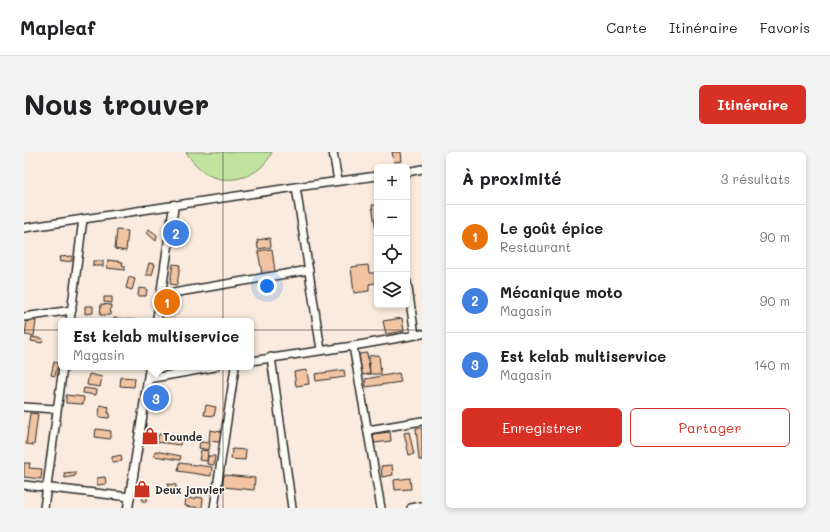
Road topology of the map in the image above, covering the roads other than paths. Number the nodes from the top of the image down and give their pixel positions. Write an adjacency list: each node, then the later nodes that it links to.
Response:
1 (333, 152): 5 (street)
2 (422, 169): 3 (street)
3 (410, 171)
4 (374, 176): 5 (street)
5 (338, 181): 6 (street)
6 (296, 187): 7 (street); 10 (street)
7 (174, 205): 8 (street); 11 (street)
8 (83, 219): 9 (street); 13 (street)
9 (24, 228)
10 (308, 270): 11 (street); 19 (street)
11 (161, 295): 16 (street)
12 (410, 296): 17 (street)
13 (72, 310): 14 (street); 15 (street)
14 (24, 317)
15 (71, 318)
16 (157, 318)
17 (418, 334): 18 (street)
18 (353, 346): 19 (street); 30 (street)
19 (321, 350): 20 (street)
20 (271, 357): 21 (street); 38 (street)
21 (254, 360)
22 (62, 370): 28 (street)
23 (150, 370): 26 (street)
24 (198, 370): 26 (street)
25 (235, 370): 37 (street)
26 (148, 379): 33 (street)
27 (24, 407): 28 (street)
28 (56, 409): 32 (street)
29 (422, 421): 30 (street)
30 (368, 430): 39 (street)
31 (24, 485): 32 (street)
32 (47, 488): 33 (street); 35 (street)
33 (130, 497): 36 (street)
34 (422, 506): 40 (street)
35 (44, 508)
36 (128, 508)
37 (214, 508)
38 (292, 508)
39 (381, 508)
40 (411, 508)

